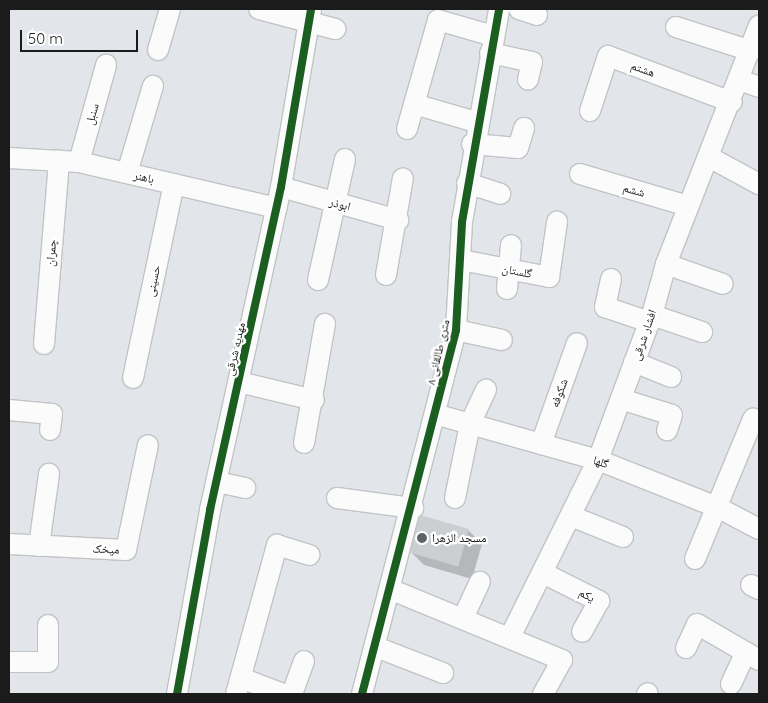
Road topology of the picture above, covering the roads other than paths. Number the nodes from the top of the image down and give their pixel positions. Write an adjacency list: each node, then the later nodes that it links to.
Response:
1 (170, 9): 9 (street)
2 (259, 9): 4 (street)
3 (499, 9): 8 (street, ۸ متری طالقانی)
4 (310, 15): 7 (street); 34 (street, مهدیه شرقی)
5 (759, 26): 10 (street, افشار شرقی)
6 (676, 27): 10 (street)
7 (335, 29)
8 (492, 44): 12 (street); 17 (street); 19 (street, ۸ متری طالقانی)
9 (158, 50)
10 (751, 51): 13 (street, افشار شرقی)
11 (106, 66): 27 (street, سنبل)
12 (528, 80)
13 (740, 80): 15 (street); 16 (street, افشار شرقی)
14 (153, 86): 28 (street)
15 (759, 87)
16 (732, 102): 18 (street, هشتم); 23 (street, افشار شرقی)
17 (414, 104): 19 (street); 21 (street)
18 (590, 111)
19 (476, 122): 22 (street, ۸ متری طالقانی)
20 (524, 128): 22 (street)
21 (407, 129)
22 (472, 144): 31 (street, ۸ متری طالقانی)
23 (709, 157): 33 (street); 37 (street, افشار شرقی)
24 (9, 158): 26 (street, باهنر)
25 (344, 159): 36 (street)
26 (59, 161): 27 (street, باهنر); 55 (street, چمران)
27 (79, 162): 28 (street, باهنر)
28 (127, 173): 32 (street, باهنر)
29 (580, 174): 37 (street, ششم)
30 (403, 178): 39 (street)
31 (467, 183): 35 (street); 42 (street, ۸ متری طالقانی)
32 (174, 184): 38 (street, باهنر); 58 (street, حسینی)
33 (759, 184)
34 (281, 187): 36 (street, ابوذر); 38 (street, مهدیه شرقی)
35 (500, 194)
36 (335, 203): 39 (street, ابوذر); 47 (street)
37 (688, 206): 43 (street, افشار شرقی)
38 (276, 208): 59 (street, مهدیه شرقی)
39 (398, 220): 44 (street)
40 (557, 222): 45 (street, گلستان)
41 (511, 245): 45 (street)
42 (461, 260): 45 (street, گلستان); 51 (street, ۸ متری طالقانی)
43 (666, 264): 48 (street); 49 (street, افشار شرقی)
44 (386, 275)
45 (509, 279)
46 (611, 279): 49 (street)
47 (318, 280)
48 (723, 284)
49 (651, 318): 52 (street); 56 (street, افشار شرقی)
50 (325, 324): 62 (street)
51 (456, 330): 53 (street); 64 (street, ۸ متری طالقانی)
52 (702, 332)
53 (502, 340)
54 (577, 343): 70 (street, شکوفه)
55 (44, 344)
56 (634, 362): 57 (street); 61 (street, افشار شرقی)
57 (671, 376)
58 (133, 378)
59 (239, 382): 62 (street); 74 (street, مهدیه شرقی)
60 (486, 389): 66 (street)
61 (621, 399): 68 (street); 72 (street, افشار شرقی)
62 (314, 400): 69 (street)
63 (9, 410): 67 (street)
64 (435, 414): 66 (street, گلها); 79 (street, ۸ متری طالقانی)
65 (753, 419): 78 (street)
66 (470, 424): 70 (street, گلها); 77 (street)
67 (50, 430)
68 (667, 430)
69 (304, 443)
70 (541, 444): 72 (street, گلها)
71 (148, 445): 84 (street, میخک)
72 (598, 460): 78 (street, گلها); 80 (street, افشار شرقی)
73 (49, 474): 84 (street)
74 (217, 482): 75 (street); 102 (street, مهدیه شرقی)
75 (245, 488)
76 (337, 498): 79 (street)
77 (456, 498)
78 (717, 507): 81 (street, گلها); 86 (street)
79 (413, 508): 89 (street, ۸ متری طالقانی)
80 (571, 516): 82 (street); 87 (street, افشار شرقی)
81 (759, 529)
82 (623, 537)
83 (9, 544): 84 (street, میخک)
84 (39, 546)
85 (309, 555): 101 (street)
86 (695, 559)
87 (543, 573): 92 (street, یکم); 93 (street, افشار شرقی)
88 (480, 582): 90 (street)
89 (392, 590): 90 (street); 94 (street, ۸ متری طالقانی)
90 (463, 618): 93 (street)
91 (48, 625): 98 (street)
92 (582, 632)
93 (510, 637): 106 (street)
94 (376, 647): 99 (street); 105 (street, ۸ متری طالقانی)
95 (686, 648): 96 (street)
96 (753, 656): 100 (street)
97 (304, 661): 104 (street)
98 (9, 662)
99 (443, 673)
100 (731, 684)
101 (239, 686): 103 (street)
102 (177, 694)
103 (283, 694)
104 (292, 694)
105 (362, 694)
106 (544, 694)

